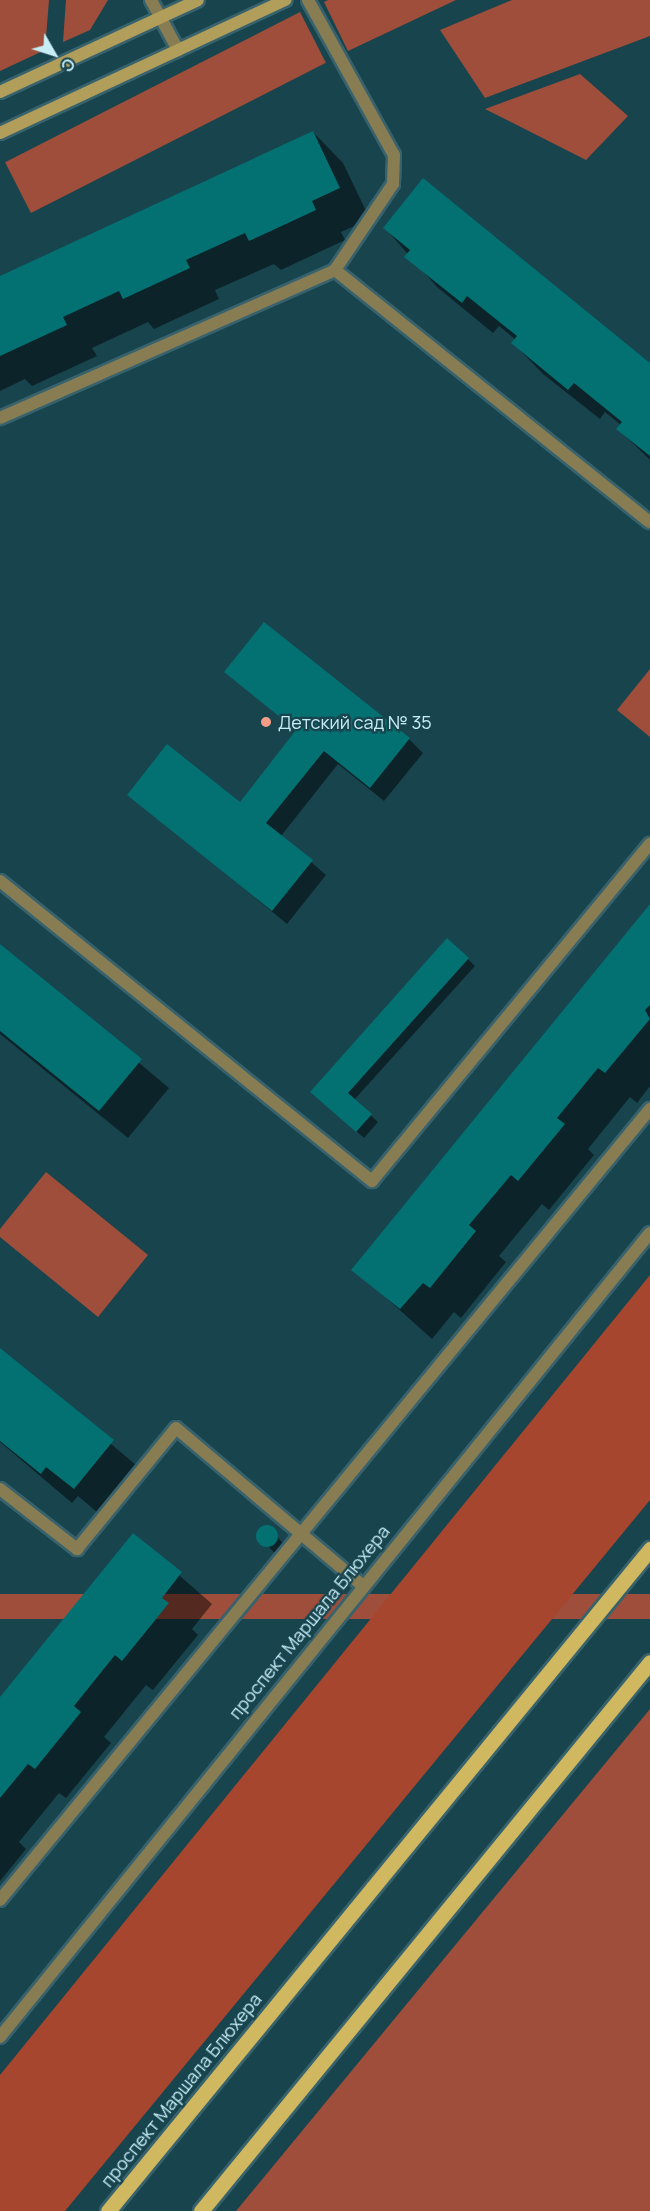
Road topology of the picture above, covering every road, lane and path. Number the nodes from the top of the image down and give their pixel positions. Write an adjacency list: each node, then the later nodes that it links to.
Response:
1 (151, 0): 5 (street)
2 (198, 0): 5 (street)
3 (285, 0): 6 (street)
4 (308, 0): 9 (street)
5 (162, 16): 6 (street); 7 (street)
6 (178, 50): 8 (street)
7 (0, 92)
8 (0, 133)
9 (336, 270): 10 (street); 11 (street)
10 (0, 418)
11 (650, 522)
12 (650, 844): 13 (street)
13 (0, 881)
14 (650, 1109): 17 (street)
15 (650, 1233): 19 (street, проспект Маршала Блюхера)
16 (0, 1489): 17 (street)
17 (302, 1533): 19 (street); 21 (street)
18 (650, 1549): 23 (main road, проспект Маршала Блюхера)
19 (363, 1586): 22 (street, проспект Маршала Блюхера)
20 (650, 1662): 24 (main road)
21 (0, 1900)
22 (0, 2037)
23 (108, 2211)
24 (201, 2211)

